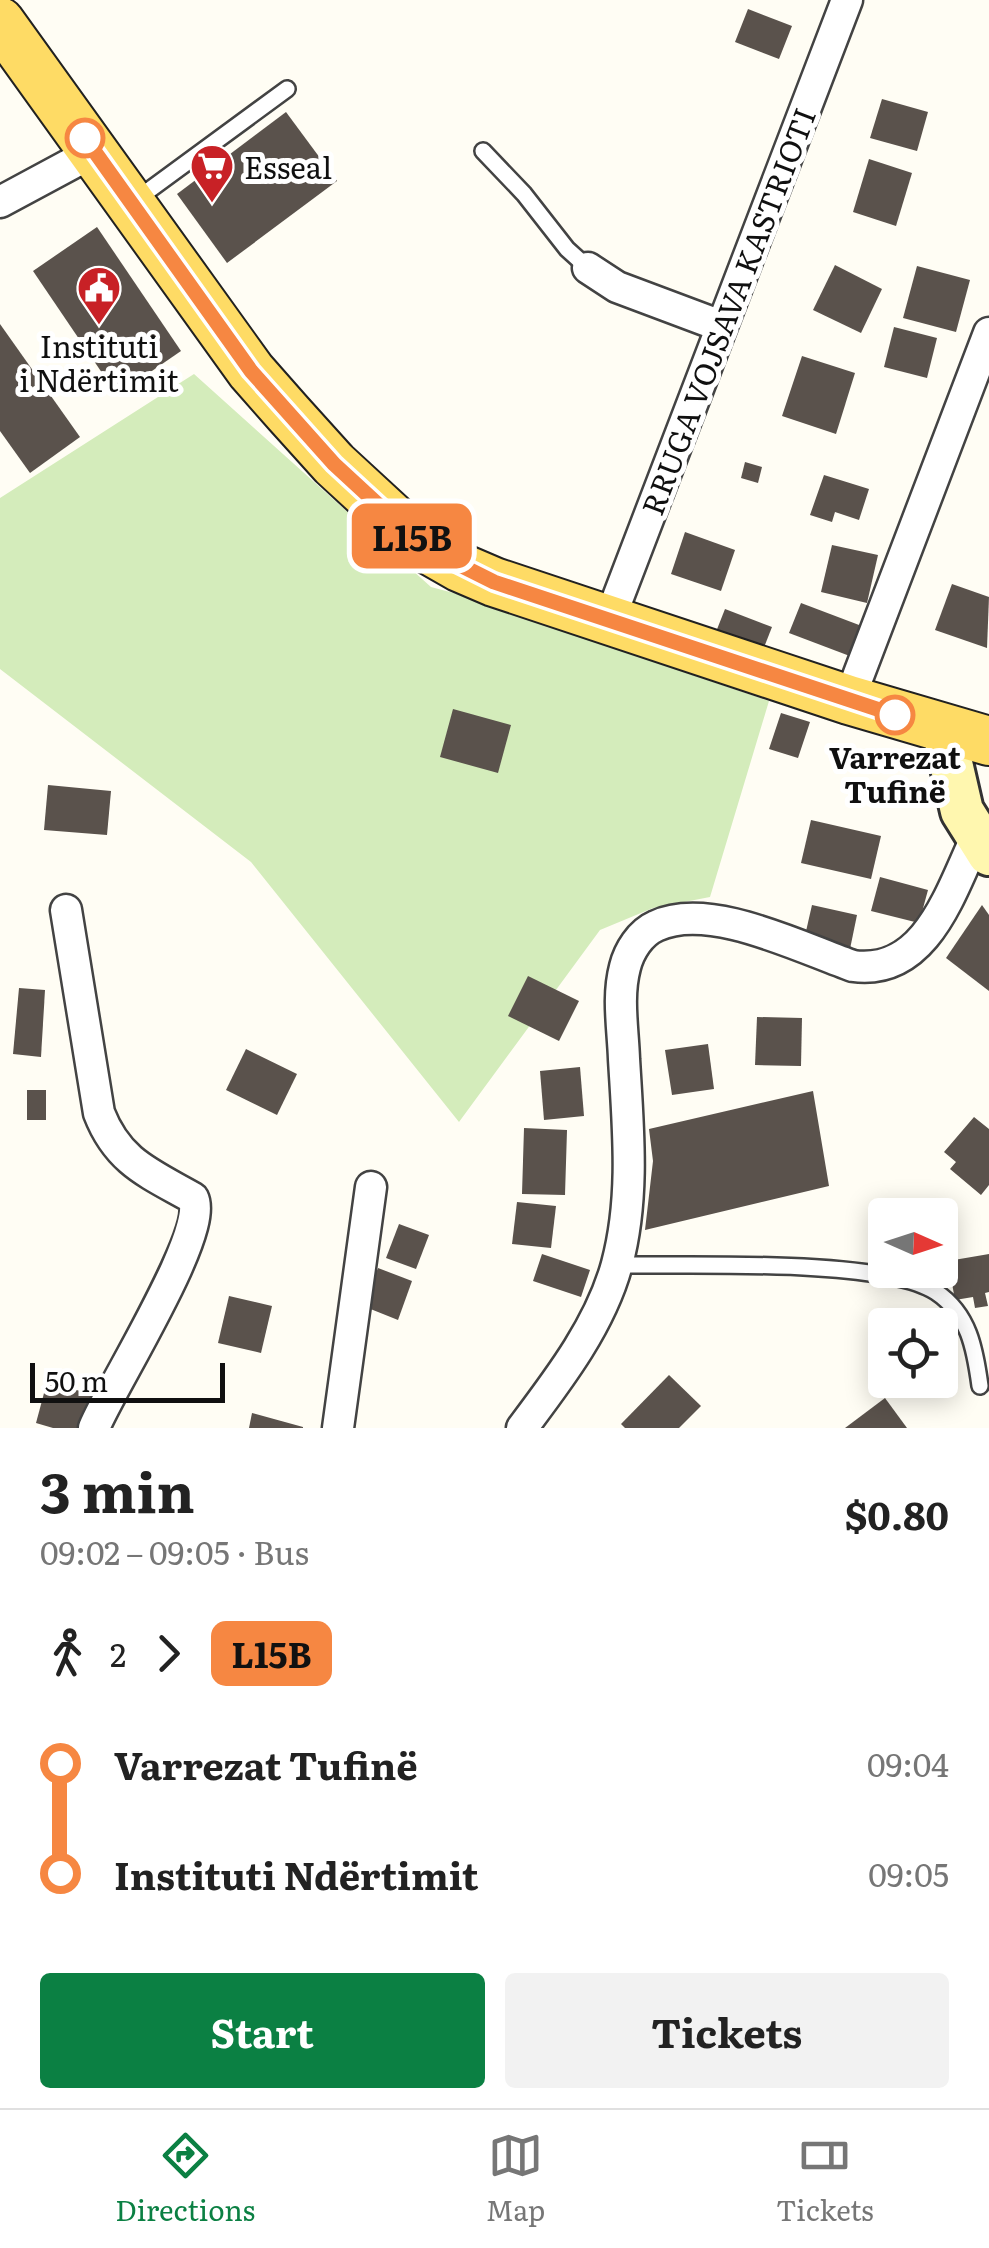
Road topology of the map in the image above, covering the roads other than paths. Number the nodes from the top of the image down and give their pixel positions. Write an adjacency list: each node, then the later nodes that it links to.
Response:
1 (835, 4): 9 (street, RRUGA VOJSAVA KASTRIOTI)
2 (0, 22): 4 (main road)
3 (287, 88): 7 (lane)
4 (94, 151): 6 (street); 7 (main road)
5 (483, 151): 8 (lane)
6 (0, 202)
7 (132, 203): 11 (main road)
8 (588, 268): 9 (street)
9 (720, 326): 11 (street, RRUGA VOJSAVA KASTRIOTI)
10 (989, 334): 12 (street)
11 (608, 622): 12 (main road)
12 (849, 700): 13 (main road)
13 (943, 728): 14 (main road); 15 (street)
14 (989, 740)
15 (983, 845): 18 (street)
16 (66, 910): 20 (street)
17 (371, 1186): 21 (street)
18 (617, 1265): 19 (lane); 22 (street)
19 (980, 1386)
20 (94, 1428)
21 (338, 1428)
22 (522, 1428)

